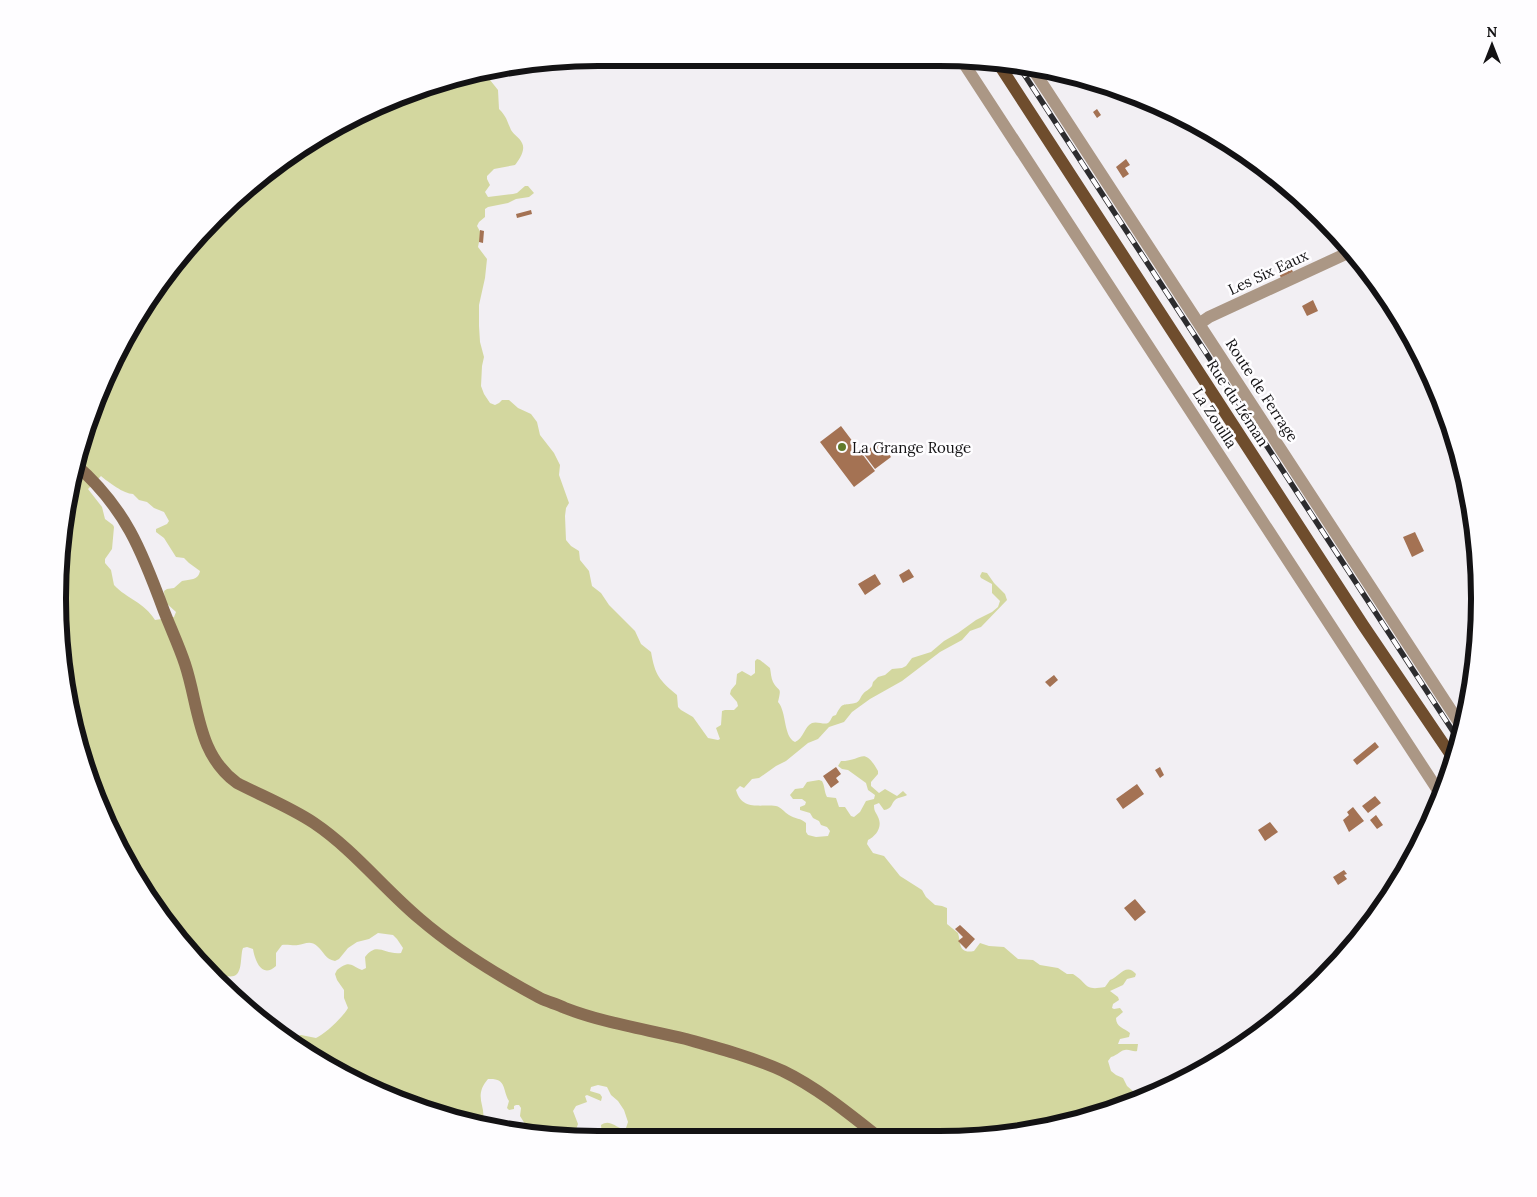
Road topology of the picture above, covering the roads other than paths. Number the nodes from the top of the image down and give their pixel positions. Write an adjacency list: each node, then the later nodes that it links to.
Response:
1 (967, 67): 9 (street, La Zouilla)
2 (1003, 70): 8 (main road, Rue du Léman)
3 (1037, 75): 5 (street, Route de Ferrage)
4 (1344, 254): 5 (street, Les Six Eaux)
5 (1199, 324): 7 (street, Route de Ferrage)
6 (82, 471): 10 (street)
7 (1457, 719)
8 (1448, 751)
9 (1436, 787)
10 (871, 1131)

